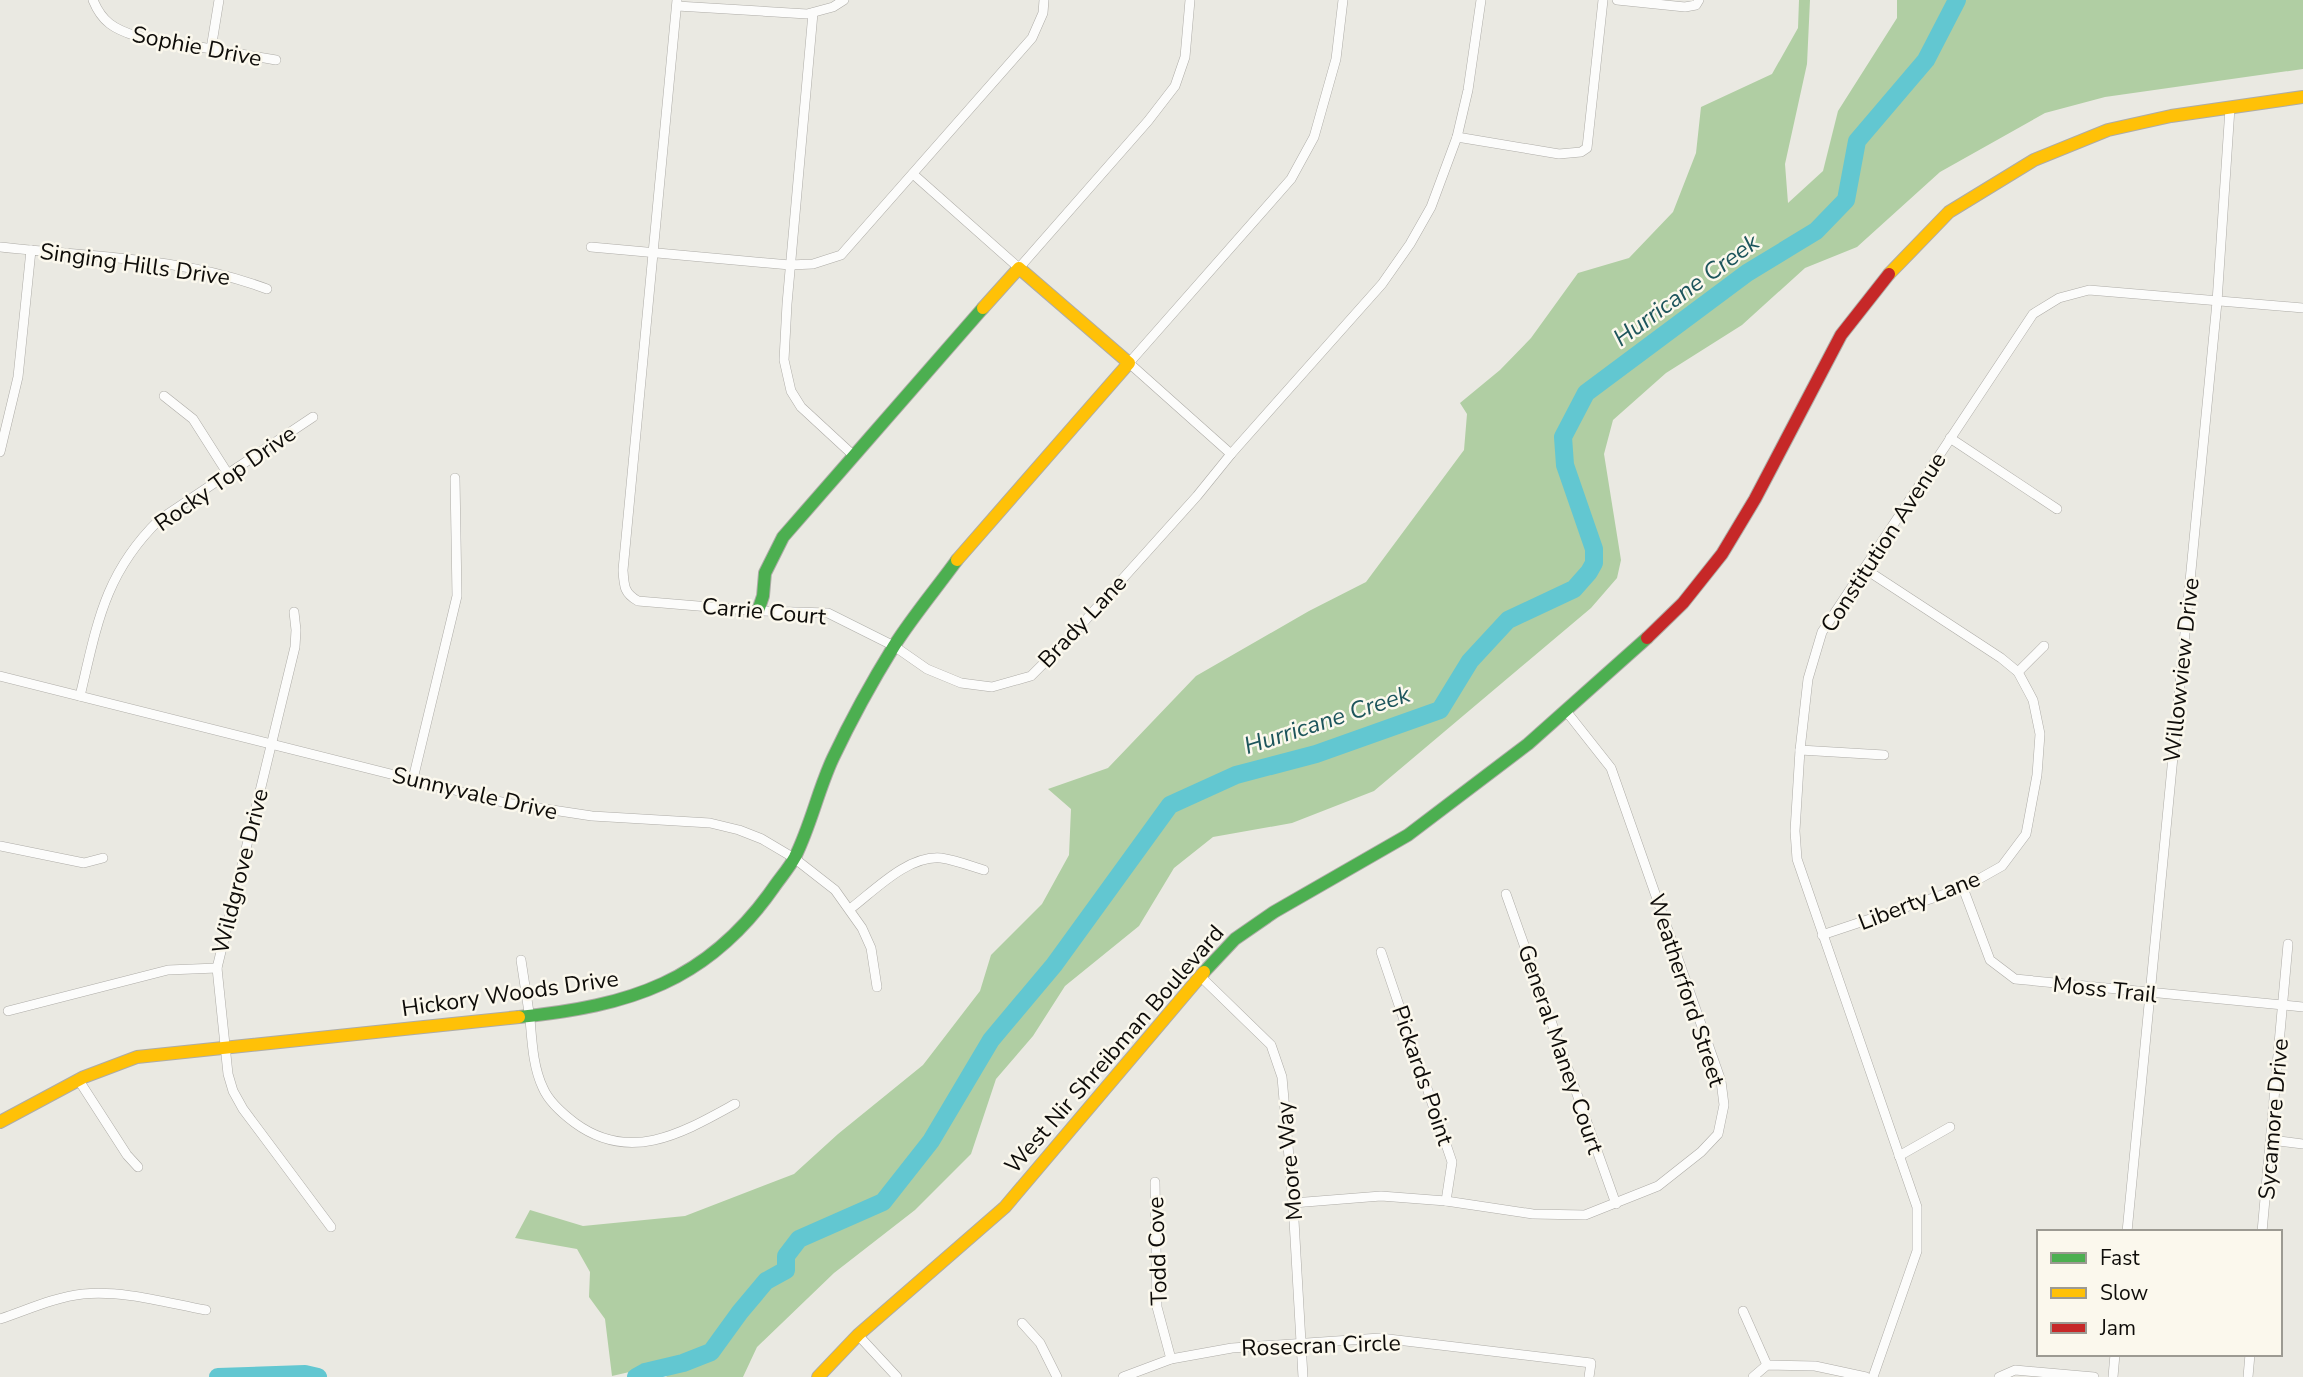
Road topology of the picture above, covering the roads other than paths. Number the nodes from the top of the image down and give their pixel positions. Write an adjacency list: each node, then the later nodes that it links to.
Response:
1 (93, 0): 13 (street, Sophie Drive)
2 (219, 0): 13 (street)
3 (844, 0): 12 (street)
4 (1044, 0): 18 (street)
5 (1190, 0): 24 (street)
6 (1343, 0): 28 (street)
7 (1481, 0): 17 (street, Brady Lane)
8 (1603, 0): 17 (street)
9 (1617, 0): 10 (street)
10 (1699, 0)
11 (677, 3): 12 (street); 22 (street)
12 (813, 13): 23 (street)
13 (211, 48): 14 (street, Sophie Drive)
14 (276, 60)
15 (2303, 97): 16 (street, West Nir Shreibman Boulevard)
16 (2230, 108): 26 (street, Willowview Drive); 46 (street, West Nir Shreibman Boulevard)
17 (1457, 137): 33 (street, Brady Lane)
18 (913, 174): 23 (street); 24 (street)
19 (0, 247): 21 (street, Singing Hills Drive)
20 (591, 247): 22 (street)
21 (31, 250): 25 (street, Singing Hills Drive); 32 (street)
22 (653, 253): 23 (street); 39 (street, Carrie Court)
23 (790, 265): 34 (street)
24 (1019, 268): 28 (street); 34 (street)
25 (267, 289)
26 (2217, 302): 27 (street, Constitution Avenue); 31 (street, Constitution Avenue); 65 (street, Willowview Drive)
27 (2303, 308)
28 (1129, 363): 33 (street); 41 (street, Hickory Woods Drive)
29 (164, 396): 35 (street)
30 (313, 417): 35 (street, Rocky Top Drive)
31 (1950, 438): 37 (street); 38 (street, Constitution Avenue)
32 (0, 452)
33 (1231, 454): 41 (street, Brady Lane)
34 (853, 455): 39 (street)
35 (228, 474): 45 (street, Rocky Top Drive)
36 (455, 478): 50 (street)
37 (2057, 509)
38 (1865, 569): 43 (street, Liberty Lane); 48 (street, Constitution Avenue)
39 (758, 611): 41 (street, Carrie Court)
40 (294, 612): 47 (street, Wildgrove Drive)
41 (894, 646): 53 (street, Hickory Woods Drive)
42 (2044, 646): 43 (street)
43 (2018, 672): 55 (street, Liberty Lane)
44 (0, 676): 45 (street, Sunnyvale Drive)
45 (80, 696): 47 (street, Sunnyvale Drive)
46 (1566, 711): 63 (street, West Nir Shreibman Boulevard); 82 (street, Weatherford Street)
47 (270, 745): 50 (street, Sunnyvale Drive); 62 (street, Wildgrove Drive)
48 (1800, 750): 49 (street); 58 (street, Constitution Avenue)
49 (1884, 755)
50 (413, 779): 53 (street, Sunnyvale Drive)
51 (0, 846): 52 (street)
52 (103, 858)
53 (794, 858): 57 (street, Sunnyvale Drive); 69 (street, Hickory Woods Drive)
54 (984, 870): 57 (street)
55 (1963, 888): 58 (street, Liberty Lane); 65 (street, Moss Trail)
56 (1506, 894): 82 (street, General Maney Court)
57 (850, 909): 64 (street, Sunnyvale Drive)
58 (1822, 935): 77 (street, Constitution Avenue)
59 (2288, 944): 66 (street, Sycamore Drive)
60 (1381, 952): 80 (street, Pickards Point)
61 (521, 960): 69 (street)
62 (217, 968): 68 (street); 70 (street, Wildgrove Drive)
63 (1200, 976): 81 (street, Moore Way); 90 (street, West Nir Shreibman Boulevard)
64 (877, 987)
65 (2150, 994): 66 (street, Moss Trail); 84 (street, Willowview Drive)
66 (2283, 1005): 67 (street, Moss Trail); 75 (street, Sycamore Drive)
67 (2303, 1007)
68 (8, 1011)
69 (529, 1016): 70 (street, Hickory Woods Drive); 72 (street)
70 (225, 1047): 71 (street, Hickory Woods Drive); 83 (street, Wildgrove Drive)
71 (78, 1079): 73 (street, Hickory Woods Drive); 78 (street)
72 (736, 1104)
73 (0, 1122)
74 (1950, 1127): 77 (street)
75 (2271, 1140): 76 (street); 85 (street, Sycamore Drive)
76 (2303, 1144)
77 (1899, 1156): 104 (street, Constitution Avenue)
78 (138, 1167)
79 (1155, 1182): 94 (street, Todd Cove)
80 (1446, 1201): 81 (street, Weatherford Street); 82 (street, Weatherford Street)
81 (1293, 1203): 91 (street, Moore Way)
82 (1616, 1204)
83 (331, 1227)
84 (2127, 1230)
85 (2262, 1230)
86 (206, 1310): 88 (street)
87 (1743, 1311): 95 (street)
88 (0, 1319)
89 (1022, 1323): 98 (street)
90 (858, 1335): 96 (street, West Nir Shreibman Boulevard); 97 (street)
91 (1301, 1344): 94 (street, Rosecran Circle); 100 (street, Moore Way); 101 (street, Rosecran Circle)
92 (2115, 1356): 107 (street)
93 (2250, 1356): 108 (street)
94 (1171, 1359): 99 (street, Rosecran Circle)
95 (1767, 1365): 102 (street); 103 (street)
96 (818, 1377)
97 (897, 1377)
98 (1057, 1377)
99 (1124, 1377)
100 (1303, 1377)
101 (1590, 1377)
102 (1753, 1377)
103 (1866, 1377)
104 (1873, 1377)
105 (1999, 1377): 106 (street)
106 (2094, 1377)
107 (2113, 1377)
108 (2248, 1377)

